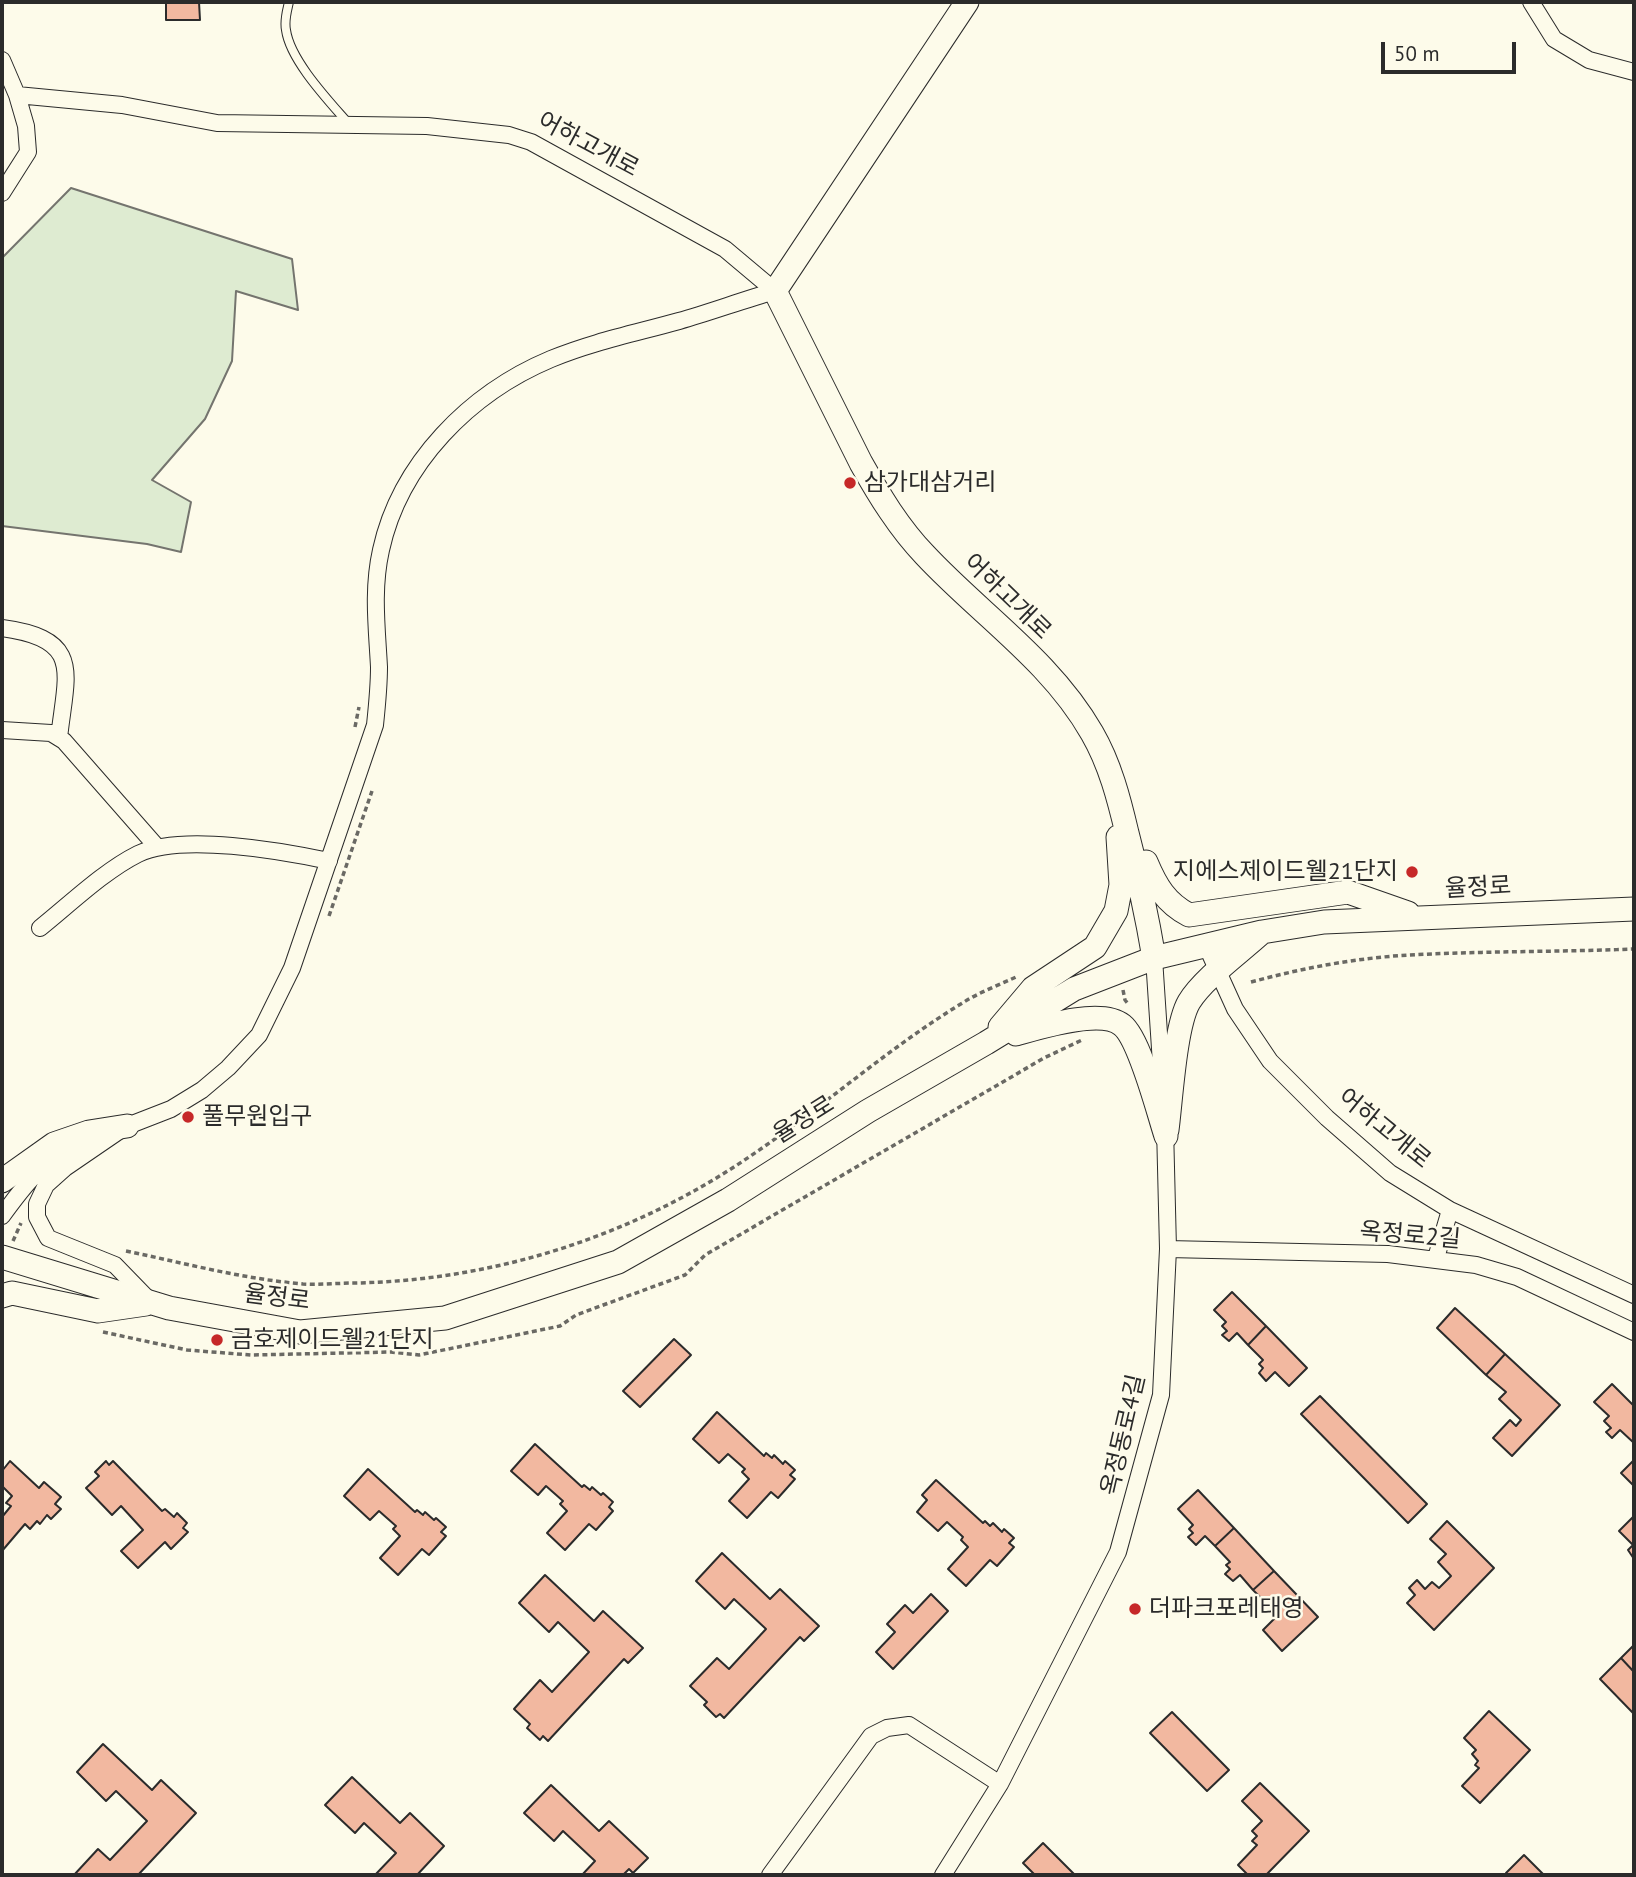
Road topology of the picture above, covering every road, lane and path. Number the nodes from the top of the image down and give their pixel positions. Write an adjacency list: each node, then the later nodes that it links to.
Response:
1 (289, 2): 7 (lane)
2 (967, 2): 9 (main road)
3 (1531, 2): 5 (street)
4 (2, 60): 6 (street)
5 (1634, 72)
6 (17, 94): 7 (street, 어하고개로); 8 (street)
7 (350, 125): 9 (street, 어하고개로)
8 (2, 193)
9 (775, 291): 15 (main road, 어하고개로); 18 (street)
10 (2, 628): 14 (street)
11 (359, 703): 13 (path)
12 (2, 730): 14 (street)
13 (354, 735)
14 (59, 738): 17 (street)
15 (1114, 781): 21 (main road); 26 (main road, 어하고개로); 30 (main road)
16 (373, 790): 19 (path)
17 (157, 847): 18 (street); 22 (street)
18 (329, 861): 31 (street)
19 (333, 906)
20 (1634, 909): 21 (main road, 율정로)
21 (1421, 917): 23 (main road, 율정로)
22 (40, 928)
23 (1262, 932): 24 (main road, 율정로); 27 (main road)
24 (1206, 945): 26 (main road, 율정로); 27 (street, 어하고개로)
25 (1634, 949): 29 (path)
26 (1154, 958): 30 (main road, 율정로); 32 (street, 옥정동로4길)
27 (1217, 971): 32 (main road); 34 (street, 어하고개로)
28 (1023, 973): 36 (path)
29 (1251, 982)
30 (986, 1043): 32 (main road); 42 (main road, 율정로)
31 (127, 1126): 33 (main road); 35 (street); 42 (street)
32 (1166, 1136): 37 (street, 옥정동로4길)
33 (2, 1181)
34 (1450, 1210): 39 (street); 40 (street, 어하고개로)
35 (2, 1216)
36 (116, 1249)
37 (1168, 1249): 39 (street, 옥정로2길); 44 (street, 옥정동로4길)
38 (2, 1257): 42 (main road, 율정로)
39 (1436, 1258): 43 (street, 옥정로2길)
40 (1634, 1295)
41 (2, 1296): 42 (main road)
42 (152, 1303)
43 (1634, 1332)
44 (1000, 1784): 45 (street); 46 (street, 옥정동로4길)
45 (770, 1875)
46 (943, 1875)

